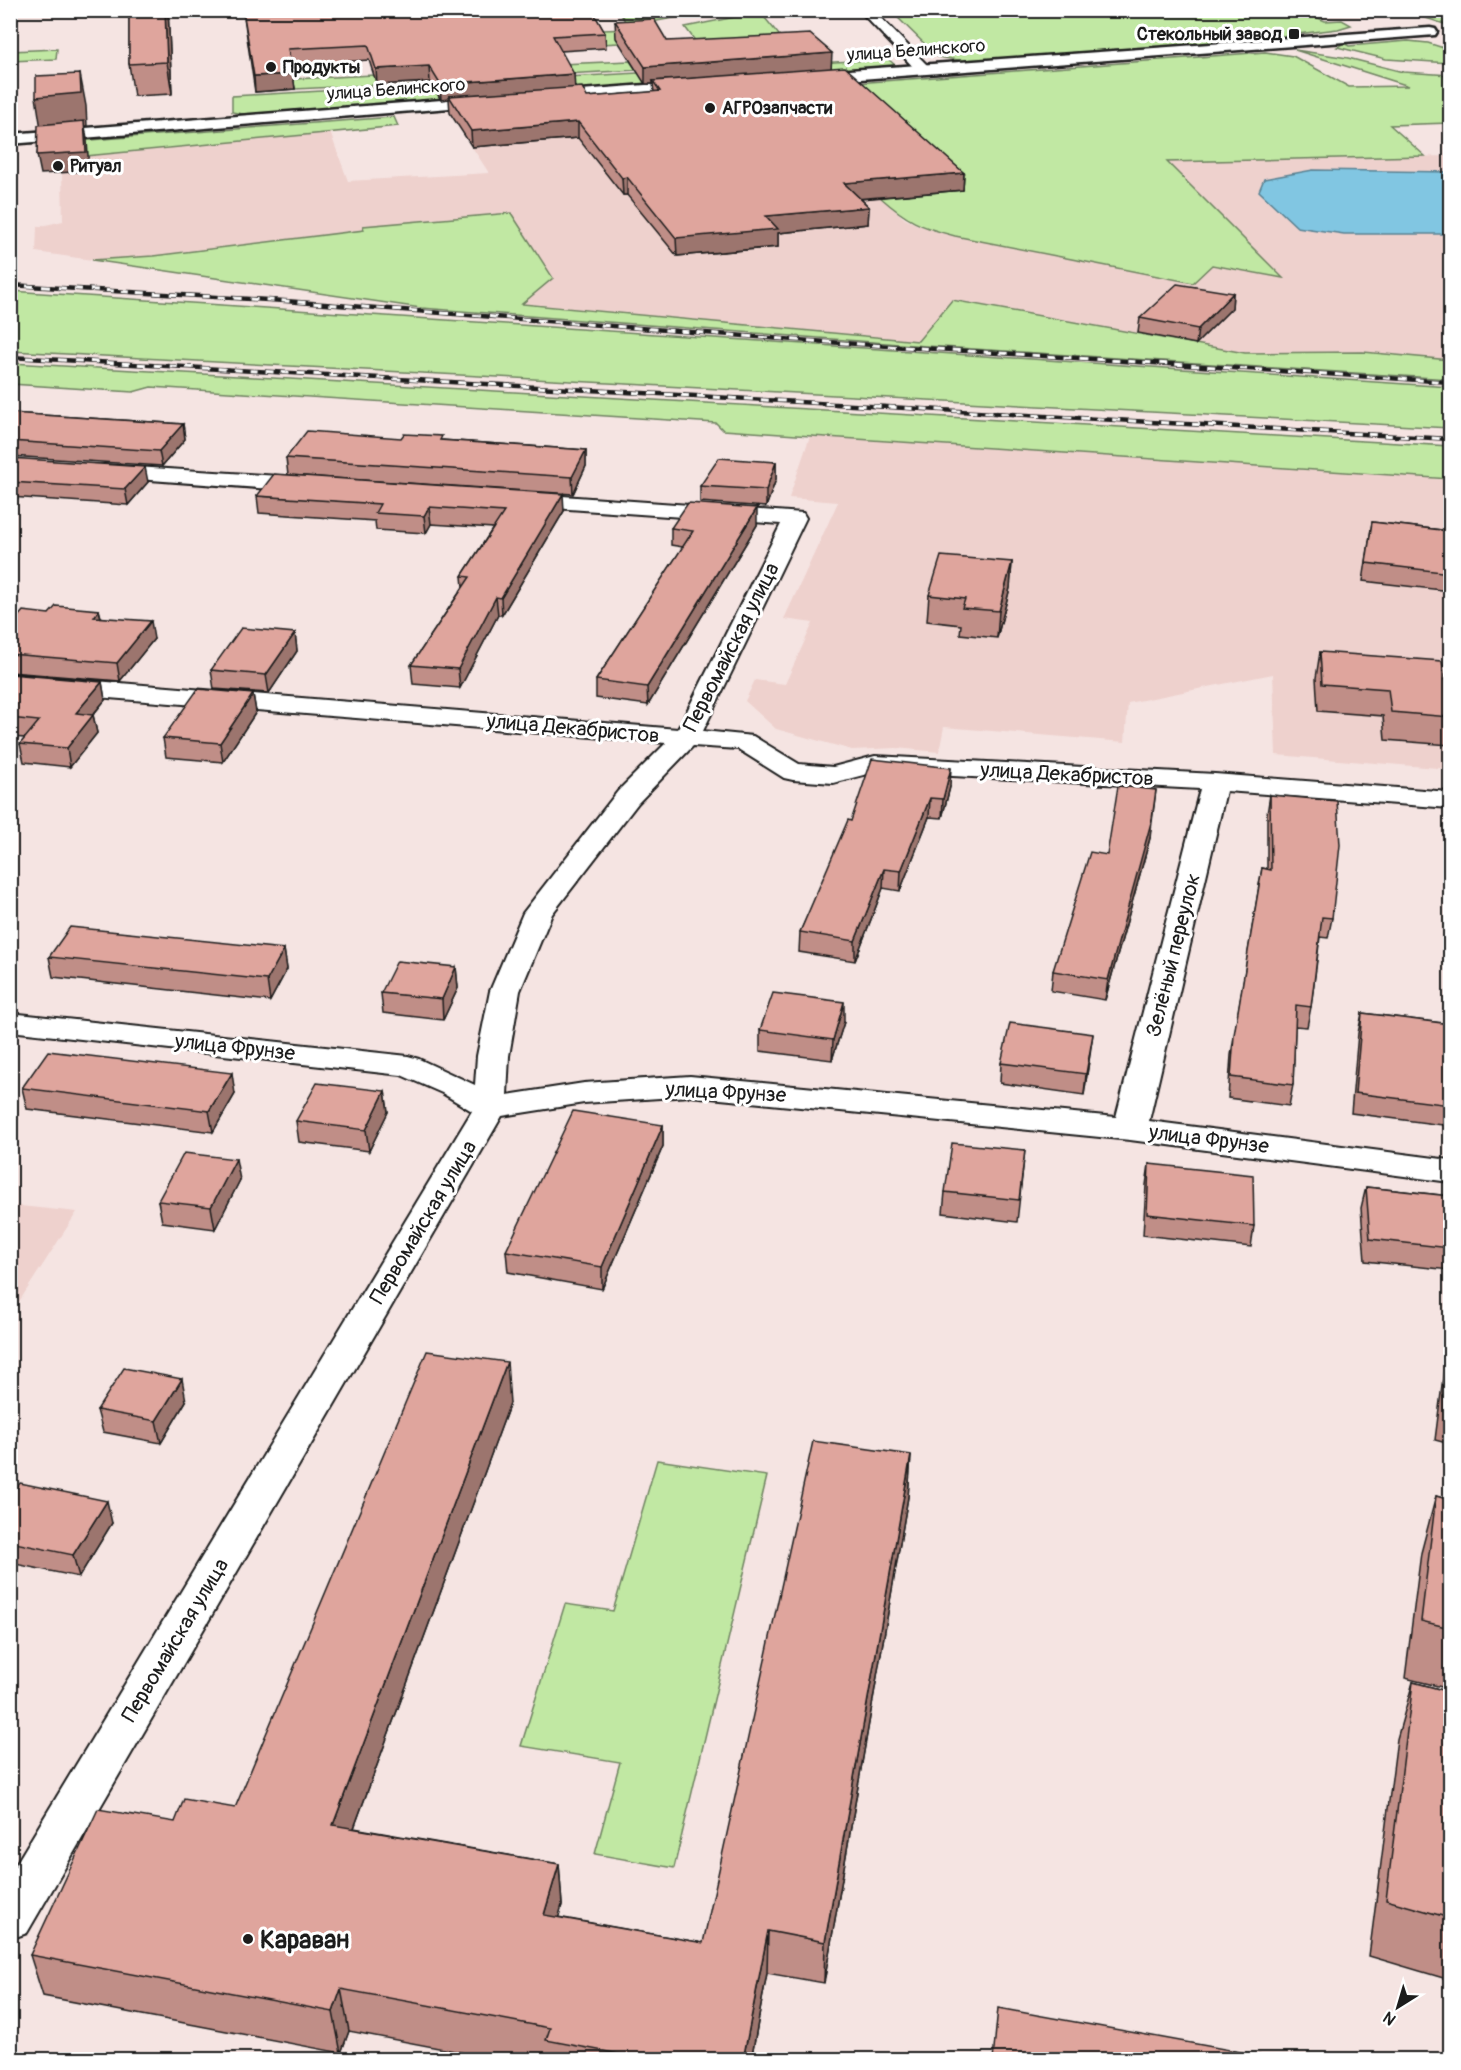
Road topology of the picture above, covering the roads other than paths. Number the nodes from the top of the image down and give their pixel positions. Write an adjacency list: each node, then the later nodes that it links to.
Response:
1 (865, 10): 3 (street)
2 (1400, 20): 3 (street, улица Белинского)
3 (923, 69): 4 (street, улица Белинского)
4 (794, 79)
5 (712, 85): 6 (street, улица Белинского)
6 (10, 139)
7 (82, 469): 8 (street)
8 (332, 487)
9 (499, 498): 11 (street, Первомайская улица)
10 (10, 682): 11 (street, улица Декабристов)
11 (687, 737): 12 (street, улица Декабристов); 15 (street, Первомайская улица)
12 (1215, 782): 13 (street, улица Декабристов); 16 (street, Зелёный переулок)
13 (1450, 800)
14 (10, 1022): 15 (street, улица Фрунзе)
15 (490, 1108): 16 (street, улица Фрунзе); 18 (street, Первомайская улица)
16 (1130, 1129): 17 (street, улица Фрунзе)
17 (1450, 1171)
18 (10, 1918)

